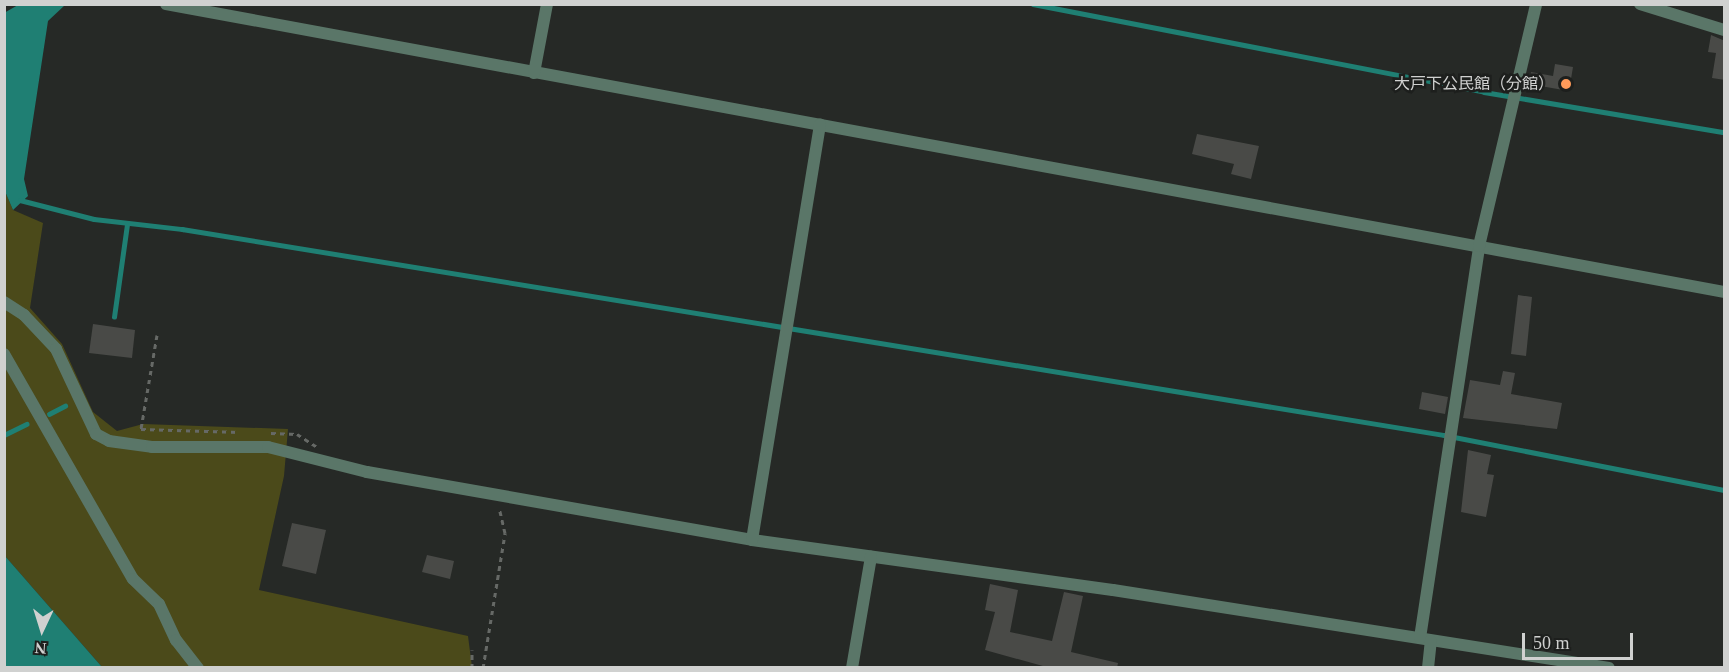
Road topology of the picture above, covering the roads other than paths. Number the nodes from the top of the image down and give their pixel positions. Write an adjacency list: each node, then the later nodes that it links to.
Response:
1 (166, 4): 6 (street)
2 (547, 4): 6 (street)
3 (1536, 4): 8 (street)
4 (1640, 4): 5 (street)
5 (1725, 30)
6 (534, 73): 7 (street)
7 (820, 125): 8 (street); 12 (street)
8 (1479, 246): 9 (street); 14 (street)
9 (1725, 292)
10 (4, 302): 12 (street)
11 (4, 354): 15 (street)
12 (752, 540): 13 (street)
13 (871, 557): 14 (street); 16 (street)
14 (1426, 640): 17 (street); 18 (street)
15 (198, 668)
16 (852, 668)
17 (1428, 668)
18 (1609, 668)

